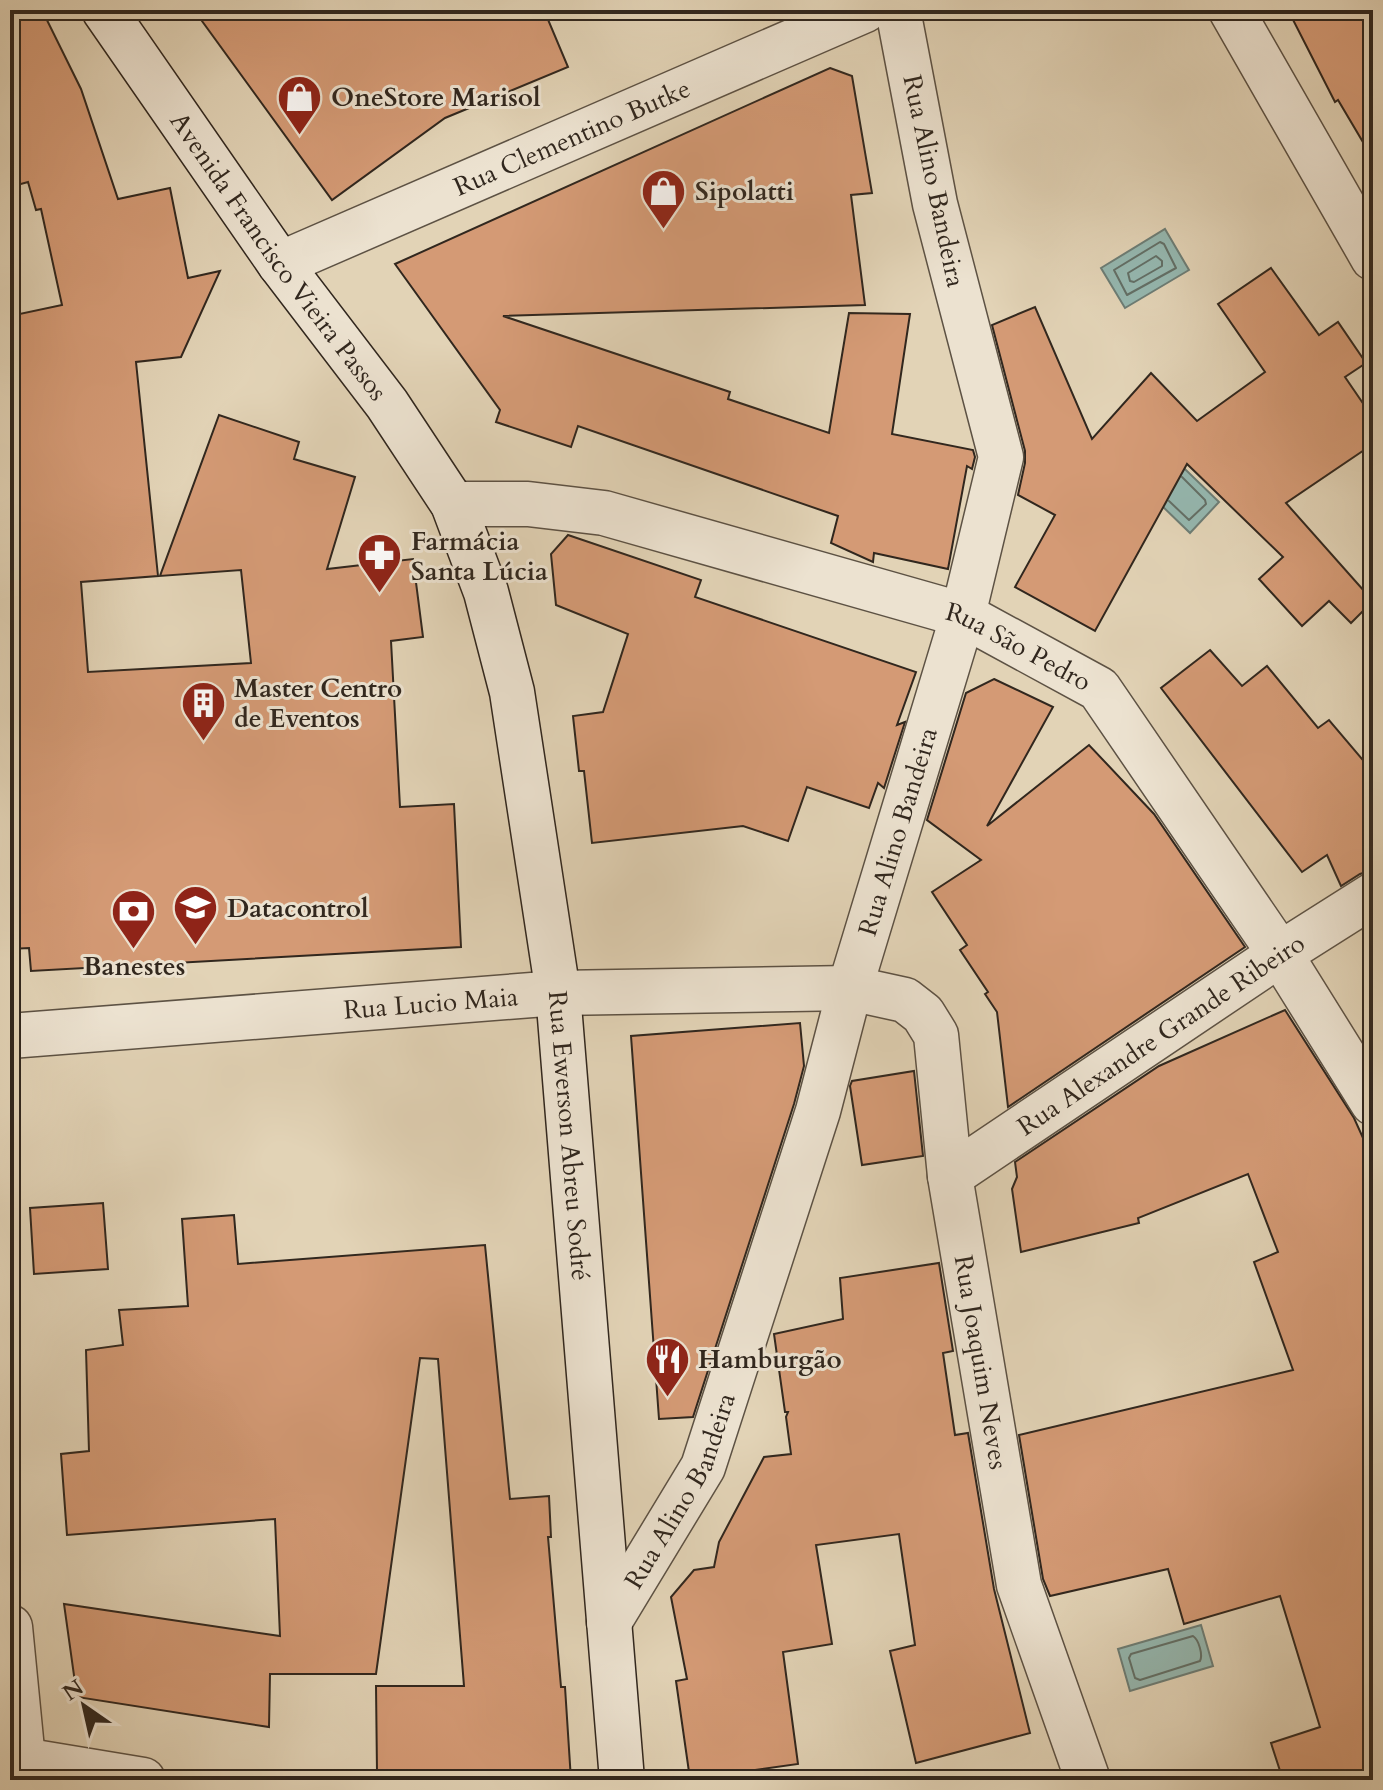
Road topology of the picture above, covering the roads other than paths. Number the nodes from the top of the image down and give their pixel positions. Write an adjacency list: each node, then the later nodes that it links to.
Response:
1 (104, 10): 6 (street, Avenida Francisco Vieira Passos)
2 (865, 10): 6 (street, Rua Clementino Butke)
3 (898, 10): 8 (street, Rua Alino Bandeira)
4 (1231, 10): 5 (street)
5 (1373, 258)
6 (280, 264): 7 (street, Avenida Francisco Vieira Passos)
7 (453, 504): 8 (street, Rua São Pedro); 12 (street, Rua Ewerson Abreu Sodré)
8 (963, 615): 10 (street, Rua São Pedro); 11 (street, Rua Alino Bandeira)
9 (1373, 895): 10 (street, Rua Alexandre Grande Ribeiro)
10 (1280, 954): 14 (street, Rua São Pedro); 15 (street, Rua Alexandre Grande Ribeiro)
11 (850, 988): 12 (street, Rua Lucio Maia); 15 (street, Rua Joaquim Neves); 16 (street, Rua Alino Bandeira)
12 (558, 993): 13 (street, Rua Lucio Maia); 16 (street, Rua Ewerson Abreu Sodré)
13 (10, 1036)
14 (1373, 1103)
15 (950, 1176): 21 (street, Rua Joaquim Neves)
16 (609, 1622): 20 (street, Rua Ewerson Abreu Sodré)
17 (10, 1627): 18 (street)
18 (17, 1766): 19 (street)
19 (143, 1780)
20 (622, 1780)
21 (1088, 1780)

